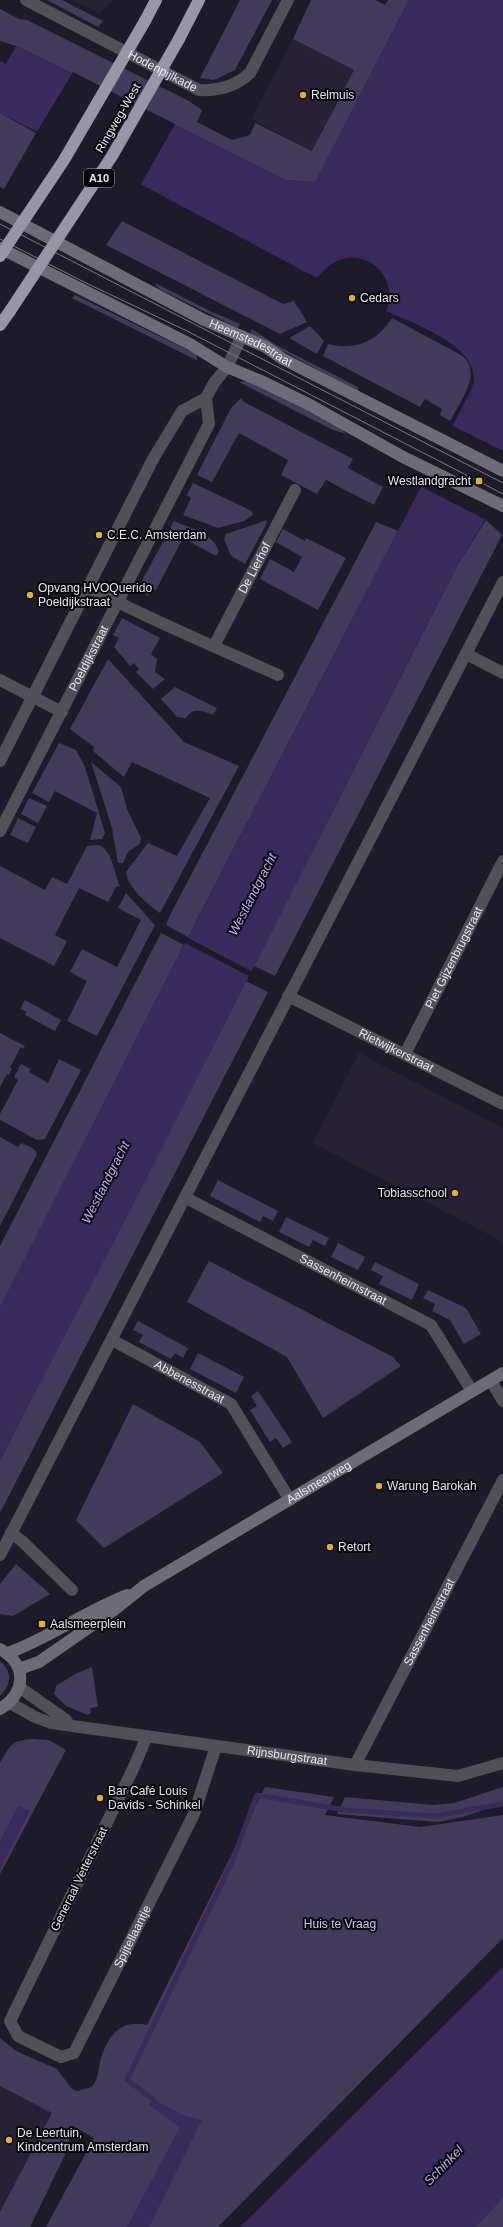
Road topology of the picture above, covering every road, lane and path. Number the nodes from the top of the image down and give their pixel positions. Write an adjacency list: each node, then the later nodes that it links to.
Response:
1 (26, 0): 4 (street, Hodenpijlkade)
2 (156, 0): 7 (highway, Ringweg-West, bridge)
3 (199, 0): 8 (highway, Ringweg-West / A10, bridge)
4 (288, 0)
5 (0, 212): 9 (street, Heemstedestraat)
6 (0, 248): 10 (street)
7 (0, 256)
8 (0, 325)
9 (242, 336): 10 (street); 12 (street, Heemstedestraat)
10 (227, 367): 11 (street); 14 (street)
11 (206, 398): 16 (street); 17 (street, Poeldijkstraat)
12 (502, 471)
13 (295, 490): 18 (street, De Lierhof)
14 (503, 506)
15 (503, 582): 19 (street)
16 (88, 587): 17 (street); 23 (street)
17 (117, 602): 18 (street); 24 (street, Poeldijkstraat)
18 (214, 646): 21 (street)
19 (466, 654): 20 (street); 28 (street)
20 (503, 673)
21 (278, 675)
22 (0, 680): 23 (street)
23 (33, 697): 24 (street); 25 (street)
24 (62, 712): 26 (street, Poeldijkstraat)
25 (0, 761)
26 (0, 830)
27 (503, 861): 29 (street, Piet Gijzenbrugstraat)
28 (288, 996): 29 (street, Rietwijkerstraat); 31 (street)
29 (405, 1054): 30 (street, Rietwijkerstraat)
30 (503, 1104)
31 (186, 1198): 32 (street); 35 (street, Sassenheimstraat)
32 (112, 1340): 38 (street, Abbenesstraat); 39 (street)
33 (503, 1373): 34 (street, Aalsmeerweg)
34 (491, 1380): 35 (street, Aalsmeerweg); 36 (street)
35 (472, 1391): 38 (street, Aalsmeerweg)
36 (503, 1401)
37 (503, 1480): 51 (street, Sassenheimstraat)
38 (290, 1500): 42 (street, Aalsmeerweg)
39 (11, 1533): 40 (street); 41 (street)
40 (0, 1555)
41 (72, 1590)
42 (136, 1592): 43 (street); 44 (street)
43 (4, 1651): 44 (street)
44 (19, 1669): 45 (street)
45 (19, 1687): 46 (street); 47 (street)
46 (5, 1706): 47 (street, Rijnsburgstraat)
47 (69, 1725): 48 (street, Rijnsburgstraat)
48 (147, 1736): 49 (street, Rijnsburgstraat); 52 (street, Generaal Vetterstraat)
49 (216, 1746): 51 (street, Rijnsburgstraat); 52 (street, Spijtellaantje)
50 (503, 1763): 51 (street, Rijnsburgstraat)
51 (355, 1765)
52 (10, 2021)

